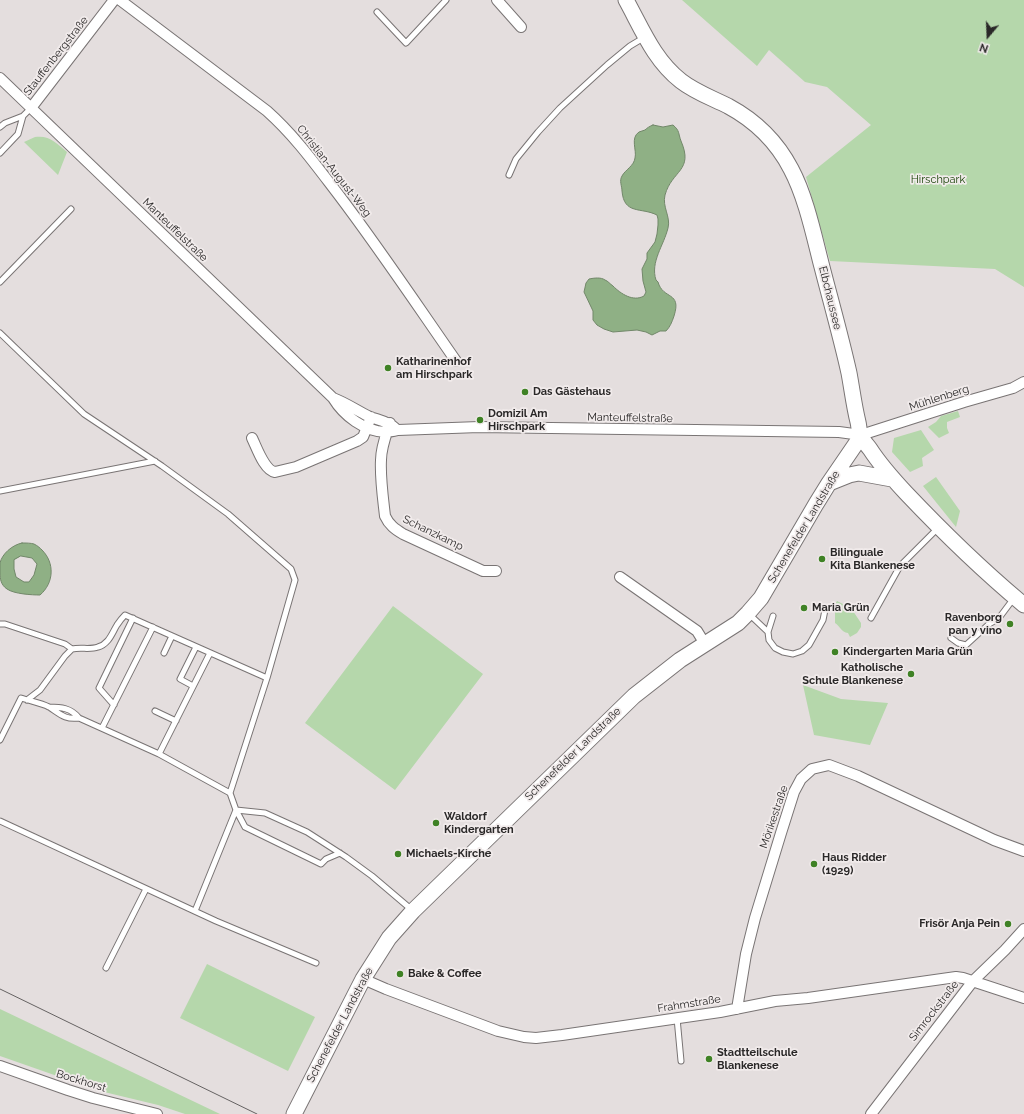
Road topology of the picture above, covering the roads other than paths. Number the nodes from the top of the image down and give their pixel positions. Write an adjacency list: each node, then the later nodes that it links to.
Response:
1 (114, 0): 10 (street, Stauffenbergstraße)
2 (120, 0): 18 (street, Christian-August-Weg)
3 (446, 0): 6 (lane)
4 (497, 0): 7 (street)
5 (626, 0): 8 (main road, Elbchaussee)
6 (377, 12)
7 (522, 27)
8 (645, 36): 14 (lane); 24 (main road, Elbchaussee)
9 (0, 78): 10 (street, Manteuffelstraße)
10 (31, 108): 11 (lane); 20 (street, Manteuffelstraße)
11 (23, 116): 12 (lane); 13 (lane)
12 (0, 127)
13 (0, 153)
14 (509, 175)
15 (71, 209): 16 (lane)
16 (0, 282)
17 (0, 333): 26 (lane)
18 (456, 361)
19 (1024, 382): 24 (street, Mühlenberg)
20 (333, 398): 21 (street, Manteuffelstraße); 22 (street, Manteuffelstraße)
21 (370, 417): 22 (street); 23 (street, Manteuffelstraße)
22 (367, 427): 23 (street, Manteuffelstraße); 25 (street)
23 (388, 428): 24 (street, Manteuffelstraße); 31 (street, Schanzkamp)
24 (861, 435): 27 (main road, Elbchaussee); 28 (main road, Schenefelder Landstraße)
25 (252, 438)
26 (155, 462): 29 (lane); 49 (lane)
27 (892, 479): 28 (main road); 30 (main road, Elbchaussee)
28 (829, 484): 35 (main road, Schenefelder Landstraße)
29 (0, 491)
30 (939, 527): 33 (main road, Elbchaussee); 38 (lane)
31 (496, 571)
32 (620, 577): 44 (street)
33 (1019, 601): 43 (lane)
34 (826, 610): 41 (lane)
35 (748, 613): 41 (lane); 44 (main road, Schenefelder Landstraße)
36 (773, 616): 41 (lane)
37 (133, 618): 40 (lane); 46 (lane); 52 (lane)
38 (871, 618)
39 (0, 624): 46 (lane)
40 (153, 627): 42 (lane); 52 (lane)
41 (768, 632)
42 (172, 636): 45 (lane); 48 (lane)
43 (951, 638)
44 (705, 644): 65 (main road, Schenefelder Landstraße)
45 (196, 647): 47 (lane); 50 (lane)
46 (72, 649): 51 (lane)
47 (210, 652): 49 (lane); 50 (lane)
48 (164, 654)
49 (267, 678): 58 (lane)
50 (193, 686): 54 (lane)
51 (27, 700): 55 (lane); 56 (lane)
52 (114, 706): 55 (lane)
53 (155, 711): 54 (lane)
54 (176, 721): 57 (lane)
55 (102, 728): 57 (lane)
56 (0, 740)
57 (159, 754): 58 (lane)
58 (230, 793): 59 (lane)
59 (236, 810): 62 (lane); 62 (lane); 64 (lane)
60 (0, 821): 63 (lane)
61 (1024, 851): 72 (street, Mörikestraße)
62 (340, 853): 65 (lane)
63 (146, 888): 64 (lane); 68 (lane)
64 (195, 911): 67 (lane)
65 (413, 911): 69 (main road, Schenefelder Landstraße)
66 (1024, 929): 70 (street, Simrockstraße)
67 (316, 963)
68 (106, 968)
69 (363, 979): 73 (street, Frahmstraße); 77 (main road, Schenefelder Landstraße)
70 (973, 981): 71 (street, Frahmstraße); 72 (street, Frahmstraße); 78 (street, Simrockstraße)
71 (1024, 998)
72 (737, 1009): 73 (street, Frahmstraße)
73 (677, 1018): 74 (lane)
74 (681, 1061)
75 (0, 1066): 76 (street, Bockhorst)
76 (157, 1114)
77 (294, 1114)
78 (871, 1114)

